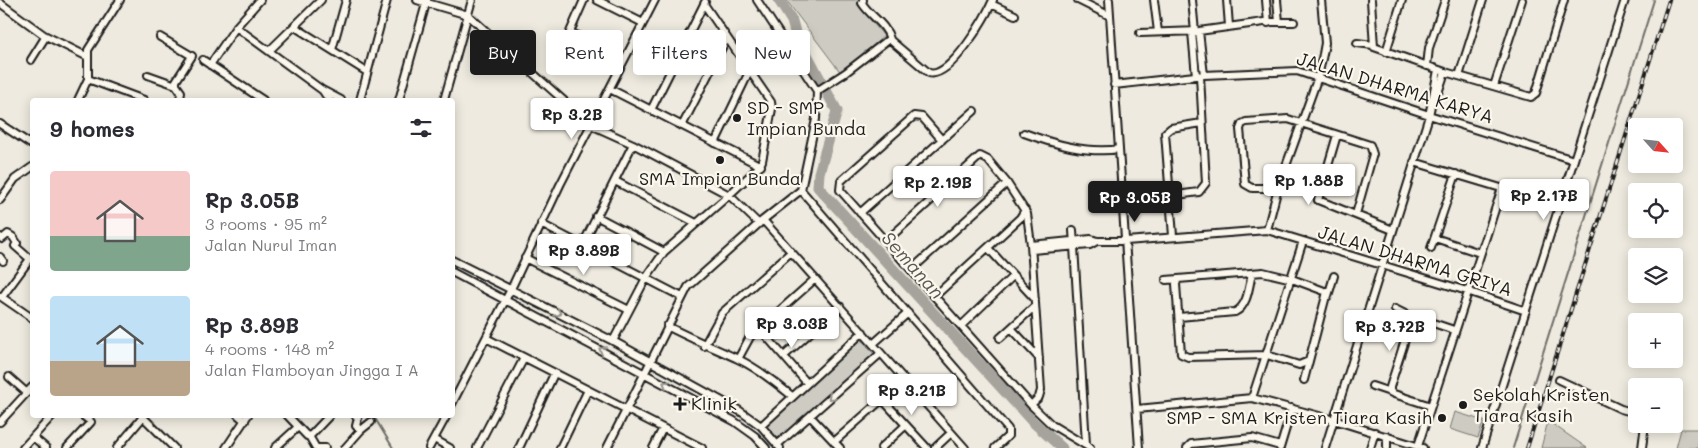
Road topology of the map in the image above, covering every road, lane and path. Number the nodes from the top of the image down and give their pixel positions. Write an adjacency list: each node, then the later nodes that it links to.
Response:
1 (119, 0): 55 (street)
2 (260, 0): 40 (street)
3 (321, 0): 41 (street)
4 (346, 0): 51 (street)
5 (387, 0): 62 (street)
6 (417, 0): 28 (street)
7 (472, 0): 32 (street)
8 (584, 0): 58 (street)
9 (597, 0): 37 (street)
10 (655, 0): 37 (street)
11 (757, 0): 75 (street)
12 (862, 0): 48 (street)
13 (1078, 0): 34 (street)
14 (1109, 0): 34 (street)
15 (1154, 0): 42 (street)
16 (1192, 0): 43 (street)
17 (1228, 0): 39 (street)
18 (1266, 0): 38 (street)
19 (1277, 0): 35 (street)
20 (1320, 0): 68 (street)
21 (1371, 0): 50 (street)
22 (1402, 0): 54 (street)
23 (1445, 0): 60 (street)
24 (1482, 0): 67 (street)
25 (1522, 0): 72 (street)
26 (1564, 0): 72 (street)
27 (1625, 0): 100 (street)
28 (427, 1): 32 (street); 83 (street)
29 (705, 2): 47 (street); 85 (street)
30 (992, 2): 33 (street); 48 (street)
31 (0, 3): 45 (street)
32 (468, 14): 84 (street); 91 (street)
33 (1015, 15)
34 (1110, 16): 71 (street)
35 (1279, 22): 36 (street); 38 (street)
36 (1294, 22)
37 (643, 23): 58 (street)
38 (1268, 23): 39 (street)
39 (1230, 26): 43 (street)
40 (236, 27): 52 (street); 59 (street)
41 (295, 27): 51 (street); 52 (street)
42 (1158, 32): 43 (street); 44 (street)
43 (1196, 32): 66 (street)
44 (1140, 33)
45 (46, 36): 55 (street); 56 (street)
46 (160, 37): 70 (street)
47 (727, 38): 53 (street); 92 (street)
48 (890, 39): 75 (street)
49 (1357, 43): 50 (street)
50 (1373, 45): 54 (street)
51 (332, 50): 62 (street)
52 (270, 51): 74 (street)
53 (736, 51)
54 (1386, 52): 60 (street)
55 (86, 56): 69 (street)
56 (31, 60)
57 (203, 60): 59 (street)
58 (624, 60): 73 (street)
59 (212, 63): 79 (street)
60 (1427, 66): 61 (street)
61 (1442, 71): 67 (street); 87 (street)
62 (367, 72): 82 (street)
63 (748, 75): 96 (street)
64 (753, 75): 102 (street)
65 (148, 76): 70 (street)
66 (1200, 76): 68 (street, JALAN DHARMA KARYA); 71 (street, JALAN DHARMA KARYA); 88 (street)
67 (1460, 76): 72 (street)
68 (1318, 77): 87 (street, JALAN DHARMA KARYA); 89 (street)
69 (88, 79): 76 (street); 77 (street)
70 (176, 85): 78 (street)
71 (1114, 85): 99 (street)
72 (1494, 86)
73 (610, 89): 85 (street); 91 (street)
74 (322, 90): 80 (street); 81 (street)
75 (818, 90): 109 (street)
76 (79, 98)
77 (139, 98)
78 (180, 98)
79 (259, 98)
80 (328, 98)
81 (337, 98)
82 (360, 98)
83 (400, 98)
84 (445, 98)
85 (651, 110): 92 (street)
86 (974, 111): 95 (street)
87 (1429, 116): 100 (street, JALAN DHARMA KARYA); 101 (street)
88 (1202, 123): 112 (street); 112 (street)
89 (1301, 123): 94 (street); 107 (street); 107 (street)
90 (0, 124): 98 (street)
91 (591, 125): 97 (street); 120 (street)
92 (682, 126): 96 (street)
93 (1024, 132): 99 (street)
94 (1337, 135): 116 (street); 116 (street)
95 (942, 140): 115 (street); 115 (street)
96 (715, 142): 102 (street)
97 (633, 144): 105 (street); 111 (street)
98 (30, 145)
99 (1119, 149): 128 (street)
100 (1574, 160): 162 (street)
101 (1414, 162): 104 (street); 123 (street)
102 (761, 166): 111 (street)
103 (30, 168): 113 (street)
104 (1456, 174): 108 (street); 126 (street)
105 (615, 181): 117 (street); 119 (street)
106 (1007, 183): 114 (street); 127 (street); 141 (street)
107 (1278, 188): 122 (street)
108 (1502, 188): 110 (street); 137 (street)
109 (801, 190): 118 (street); 163 (street)
110 (1521, 194)
111 (729, 195): 118 (street); 119 (street)
112 (1169, 196): 124 (street)
113 (0, 200)
114 (1025, 210): 132 (street); 133 (street)
115 (860, 213): 127 (street)
116 (1356, 214): 123 (street)
117 (596, 216): 131 (street); 135 (street)
118 (761, 222): 136 (street); 156 (street)
119 (696, 223): 135 (street)
120 (541, 224): 131 (street); 138 (street)
121 (1073, 230): 130 (street)
122 (1267, 230): 124 (street); 129 (street, JALAN DHARMA GRIYA)
123 (1393, 230): 140 (street)
124 (1174, 236): 128 (street)
125 (0, 237): 153 (street)
126 (1435, 238): 134 (street); 137 (street)
127 (886, 241): 141 (street)
128 (1126, 241): 130 (street); 206 (street)
129 (1303, 242): 140 (street, JALAN DHARMA GRIYA); 149 (street)
130 (1073, 244): 132 (street); 234 (street)
131 (582, 246): 146 (street)
132 (1031, 247): 158 (street)
133 (988, 248): 144 (street); 154 (street)
134 (1431, 248)
135 (664, 252): 146 (street)
136 (791, 252): 147 (street); 177 (street)
137 (1480, 252): 152 (street)
138 (525, 258): 151 (street); 160 (street)
139 (455, 262): 151 (street)
140 (1382, 266): 152 (street, JALAN DHARMA GRIYA); 218 (street)
141 (911, 270): 154 (street)
142 (455, 273): 157 (street)
143 (1252, 273): 148 (street); 149 (street); 165 (street)
144 (1014, 276): 158 (street); 168 (street)
145 (1334, 276): 155 (street)
146 (646, 278): 156 (street); 160 (street)
147 (815, 279): 159 (street); 170 (street)
148 (1178, 279): 150 (street); 165 (street)
149 (1292, 279): 155 (street); 179 (street)
150 (1166, 280)
151 (512, 290): 157 (street); 175 (street, one-way to 175)
152 (1468, 291): 162 (street, JALAN DHARMA GRIYA); 171 (street)
153 (1, 296): 164 (street)
154 (935, 296): 168 (street)
155 (1328, 296): 184 (street)
156 (682, 297): 167 (street)
157 (506, 298): 173 (street); 186 (street, one-way to 157)
158 (1035, 302): 169 (street); 182 (street)
159 (840, 306): 172 (street); 180 (street)
160 (628, 310): 175 (street)
161 (1395, 310): 166 (street)
162 (1526, 311): 268 (street)
163 (908, 313): 176 (street); 262 (street)
164 (30, 314)
165 (1179, 317): 179 (street)
166 (1414, 319): 171 (street); 196 (street)
167 (667, 326): 177 (street); 185 (street)
168 (961, 326): 202 (street)
169 (1012, 328): 174 (street); 182 (street)
170 (760, 329): 180 (street); 183 (street)
171 (1454, 330): 203 (street)
172 (864, 332): 176 (street); 192 (street)
173 (486, 338): 181 (street); 199 (street)
174 (1000, 338)
175 (613, 341): 185 (street)
176 (873, 344): 178 (street)
177 (704, 346): 183 (street)
178 (881, 353): 189 (street); 208 (street, one-way to 208)
179 (1267, 355): 184 (street); 200 (street)
180 (784, 356): 192 (street)
181 (524, 358): 187 (street); 250 (street)
182 (1039, 358): 202 (street)
183 (738, 359): 198 (street)
184 (1309, 361): 190 (street)
185 (650, 362): 186 (street); 222 (street)
186 (646, 371): 204 (street); 256 (street, one-way to 186)
187 (554, 374): 195 (street); 251 (street)
188 (9, 377): 197 (street)
189 (904, 380): 201 (street); 227 (street)
190 (1304, 380)
191 (1559, 380): 207 (street)
192 (807, 383): 198 (street)
193 (1372, 386): 196 (street)
194 (30, 389): 197 (street)
195 (588, 390): 204 (street); 252 (street)
196 (1390, 392): 203 (street)
197 (27, 393): 219 (street)
198 (792, 396): 222 (street)
199 (455, 398)
200 (1252, 398): 205 (street); 206 (street)
201 (882, 399): 221 (street); 233 (street)
202 (1031, 405): 234 (street)
203 (1431, 406): 237 (street)
204 (626, 408): 224 (street); 253 (street)
205 (1292, 408): 218 (street); 236 (street)
206 (1136, 409): 263 (street)
207 (1628, 411)
208 (810, 416): 233 (street); 235 (street)
209 (50, 418): 231 (street)
210 (86, 418): 240 (street)
211 (140, 418): 241 (street)
212 (144, 418): 242 (street)
213 (247, 418): 243 (street)
214 (290, 418): 223 (street)
215 (327, 418): 229 (street)
216 (358, 418): 225 (street)
217 (445, 418): 232 (street)
218 (1334, 420): 226 (street); 265 (street)
219 (0, 422)
220 (371, 422): 225 (street)
221 (906, 425): 258 (street); 259 (street)
222 (761, 426): 235 (street)
223 (298, 427): 229 (street); 244 (street)
224 (663, 428): 254 (street); 255 (street)
225 (361, 430): 247 (street)
226 (1375, 432): 230 (street); 266 (street)
227 (951, 433): 260 (street); 261 (street)
228 (1644, 433): 269 (street)
229 (309, 436): 245 (street)
230 (1387, 436): 237 (street); 267 (street)
231 (33, 437): 238 (street); 239 (street)
232 (434, 439): 248 (street); 249 (street)
233 (834, 442): 257 (street)
234 (1088, 446)
235 (778, 447)
236 (1280, 447): 264 (street)
237 (1420, 447)
238 (23, 448)
239 (46, 448)
240 (67, 448)
241 (117, 448)
242 (174, 448)
243 (226, 448)
244 (275, 448)
245 (316, 448): 246 (street)
246 (325, 448)
247 (345, 448)
248 (429, 448)
249 (450, 448)
250 (477, 448)
251 (519, 448)
252 (560, 448)
253 (606, 448)
254 (653, 448)
255 (702, 448)
256 (766, 448)
257 (840, 448)
258 (881, 448)
259 (927, 448)
260 (935, 448)
261 (965, 448)
262 (995, 448)
263 (1139, 448)
264 (1187, 448)
265 (1325, 448)
266 (1370, 448)
267 (1387, 448)
268 (1482, 448)
269 (1642, 448)

